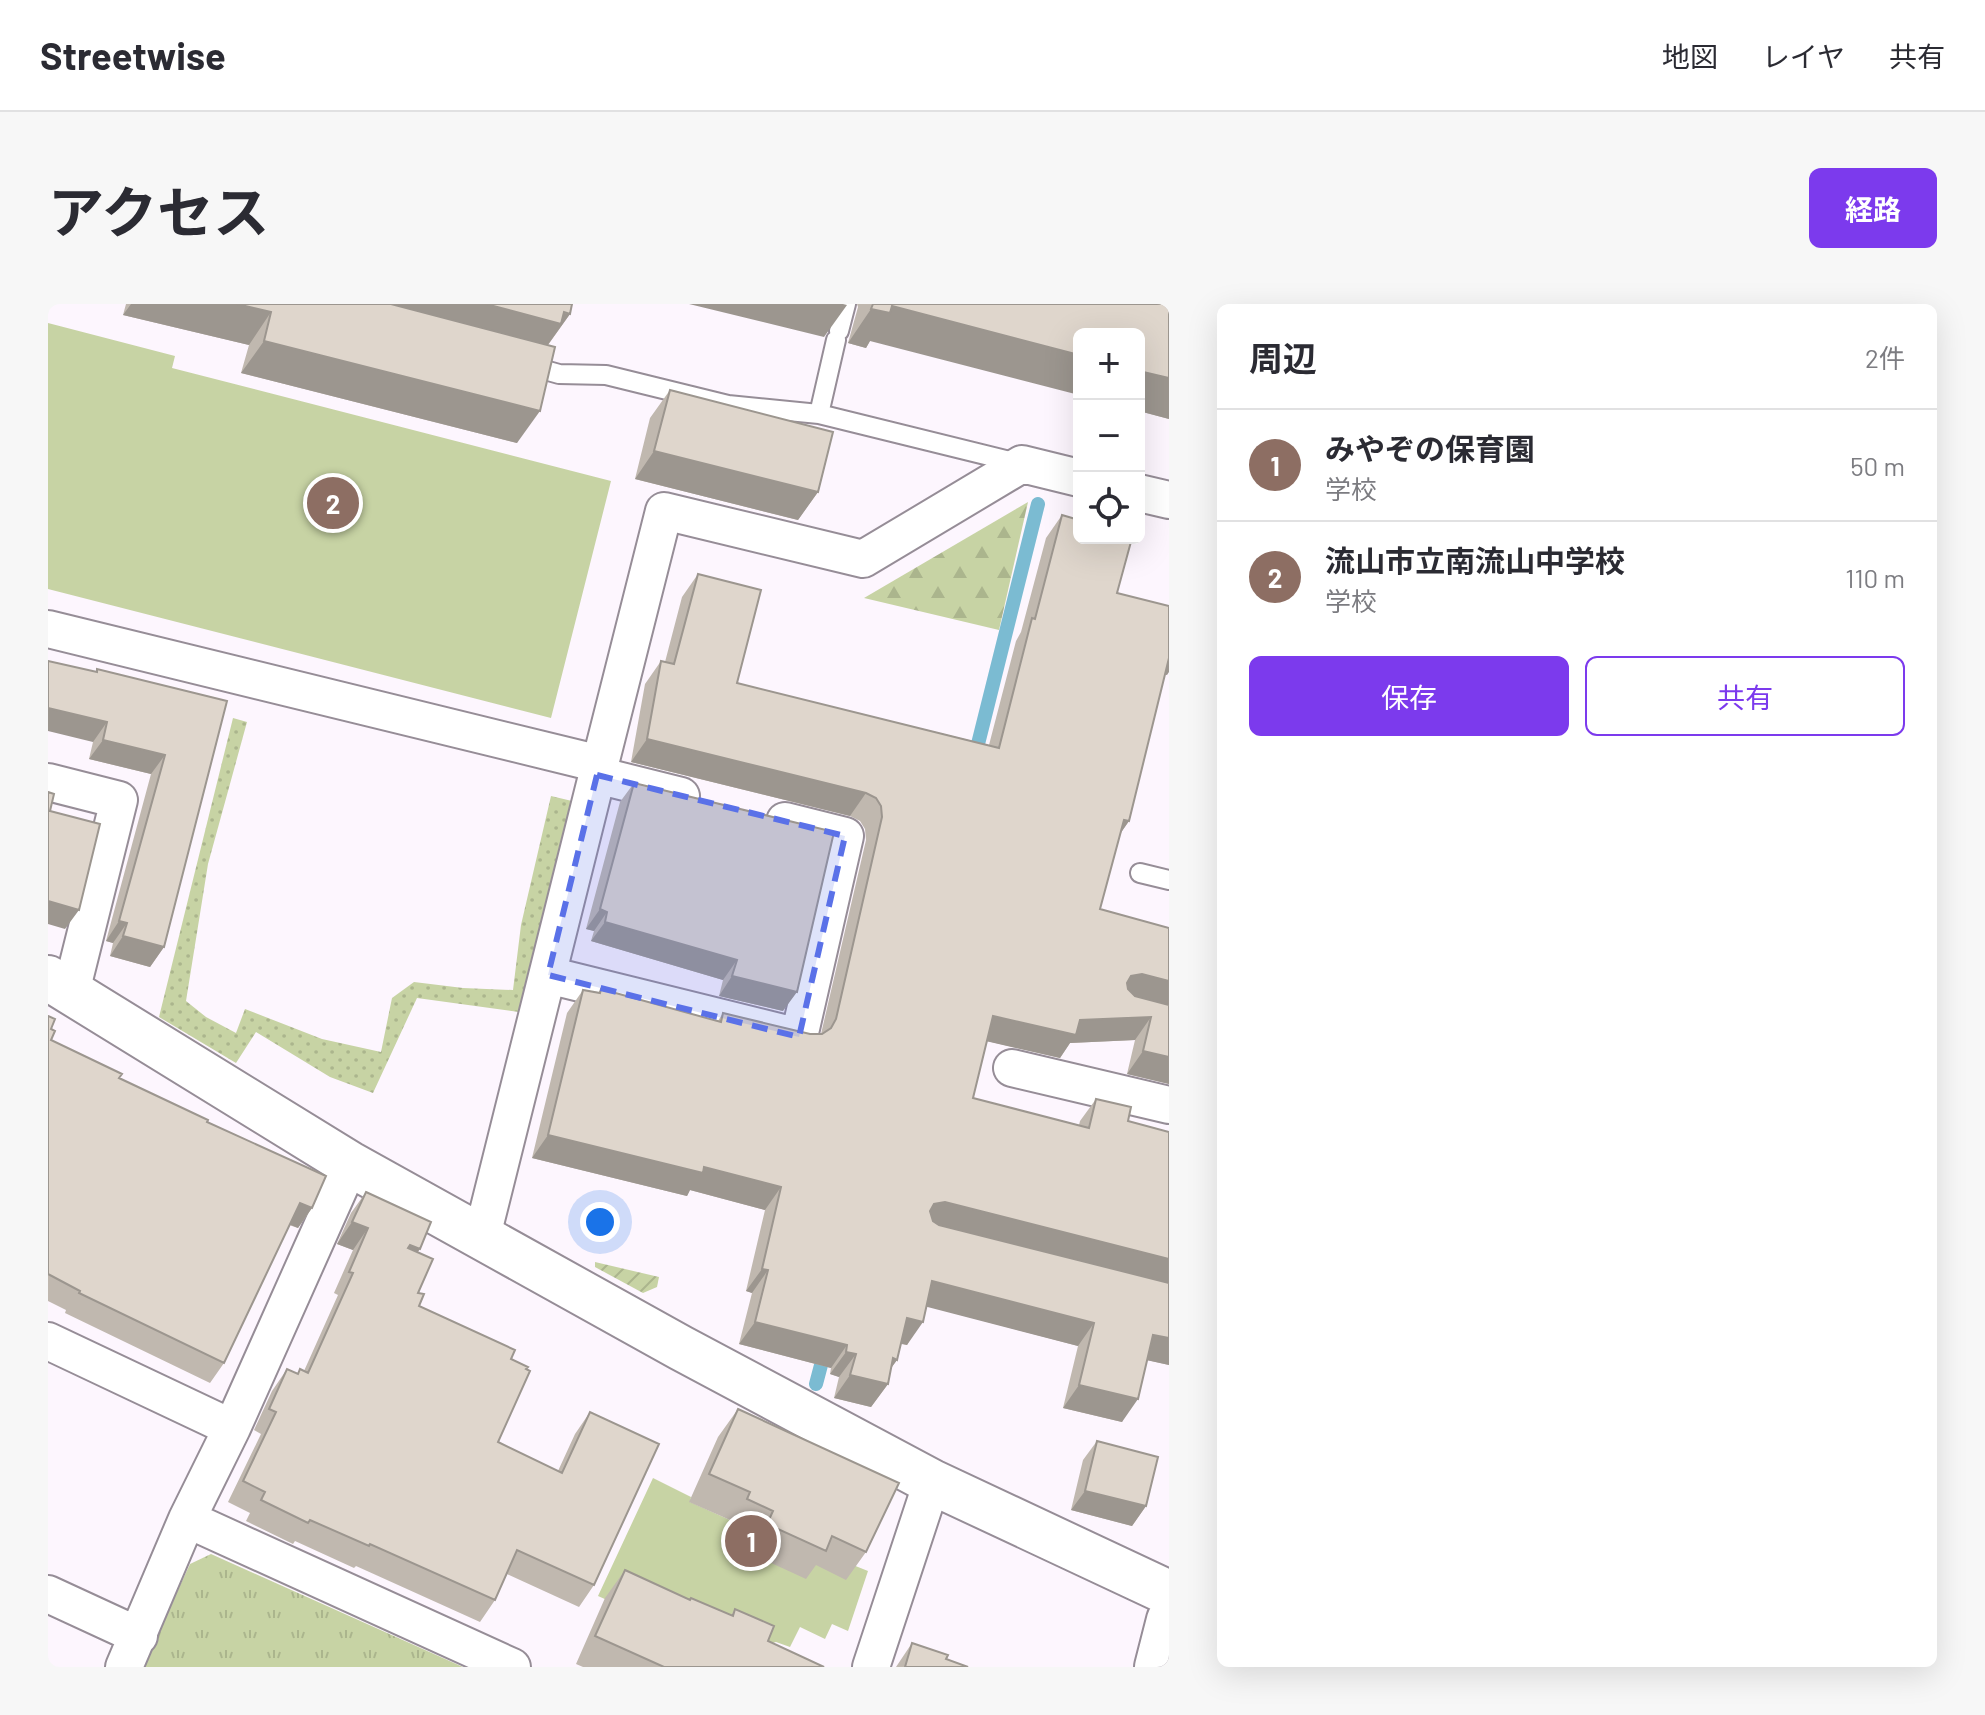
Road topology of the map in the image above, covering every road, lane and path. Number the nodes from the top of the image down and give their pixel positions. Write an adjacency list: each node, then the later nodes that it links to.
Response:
1 (846, 304): 3 (lane)
2 (514, 362): 3 (lane)
3 (819, 414): 4 (lane)
4 (1022, 464): 5 (street); 9 (street)
5 (1073, 477)
6 (1145, 494): 7 (street)
7 (1169, 500)
8 (48, 629): 9 (street)
9 (598, 770): 11 (street); 15 (street)
10 (48, 782): 16 (street)
11 (705, 802)
12 (752, 813): 15 (street)
13 (1140, 873): 14 (lane)
14 (1169, 880)
15 (548, 975): 20 (street)
16 (60, 985): 19 (street)
17 (1012, 1068): 18 (street)
18 (1169, 1105)
19 (350, 1164): 20 (street); 22 (street)
20 (482, 1236): 23 (street)
21 (48, 1341): 22 (street)
22 (232, 1428): 24 (street)
23 (932, 1482): 25 (street); 30 (street)
24 (187, 1519): 28 (street); 29 (street)
25 (1169, 1593)
26 (48, 1594): 28 (street)
27 (1169, 1620): 31 (street)
28 (132, 1651)
29 (512, 1667)
30 (871, 1667)
31 (1157, 1667)

